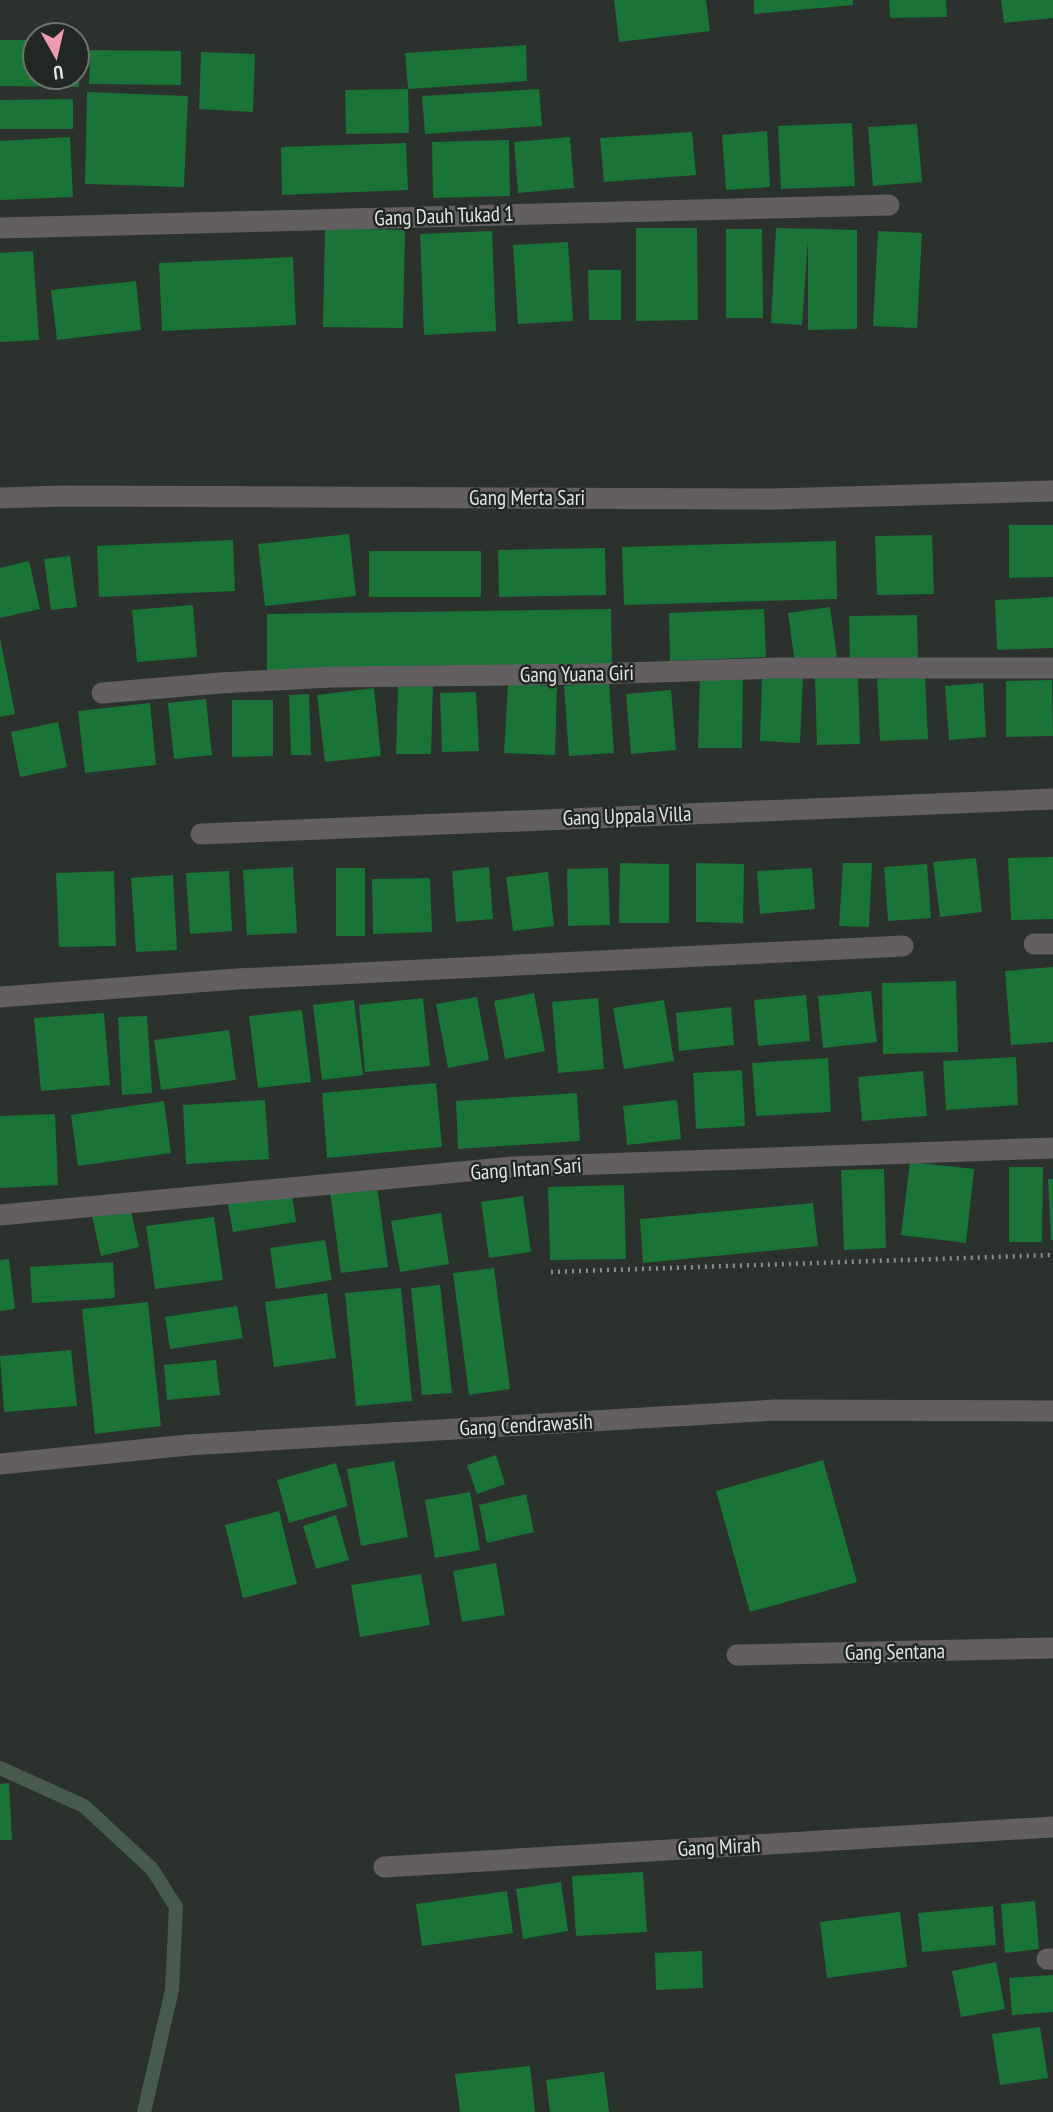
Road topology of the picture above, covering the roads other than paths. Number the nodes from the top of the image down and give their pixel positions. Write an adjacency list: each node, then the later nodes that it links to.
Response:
1 (889, 205): 2 (street, Gang Dauh Tukad 1)
2 (0, 228)
3 (1053, 491): 4 (street, Gang Merta Sari)
4 (0, 498)
5 (1053, 668): 6 (street, Gang Yuana Giri)
6 (102, 693)
7 (1053, 799): 8 (street, Gang Uppala Villa)
8 (201, 834)
9 (904, 946): 10 (street)
10 (0, 998)
11 (1053, 1149): 12 (street, Gang Intan Sari)
12 (0, 1215)
13 (1053, 1411): 14 (street, Gang Cendrawasih)
14 (0, 1464)
15 (1053, 1648): 16 (street, Gang Sentana)
16 (737, 1655)
17 (1053, 1827): 18 (street, Gang Mirah)
18 (384, 1867)

